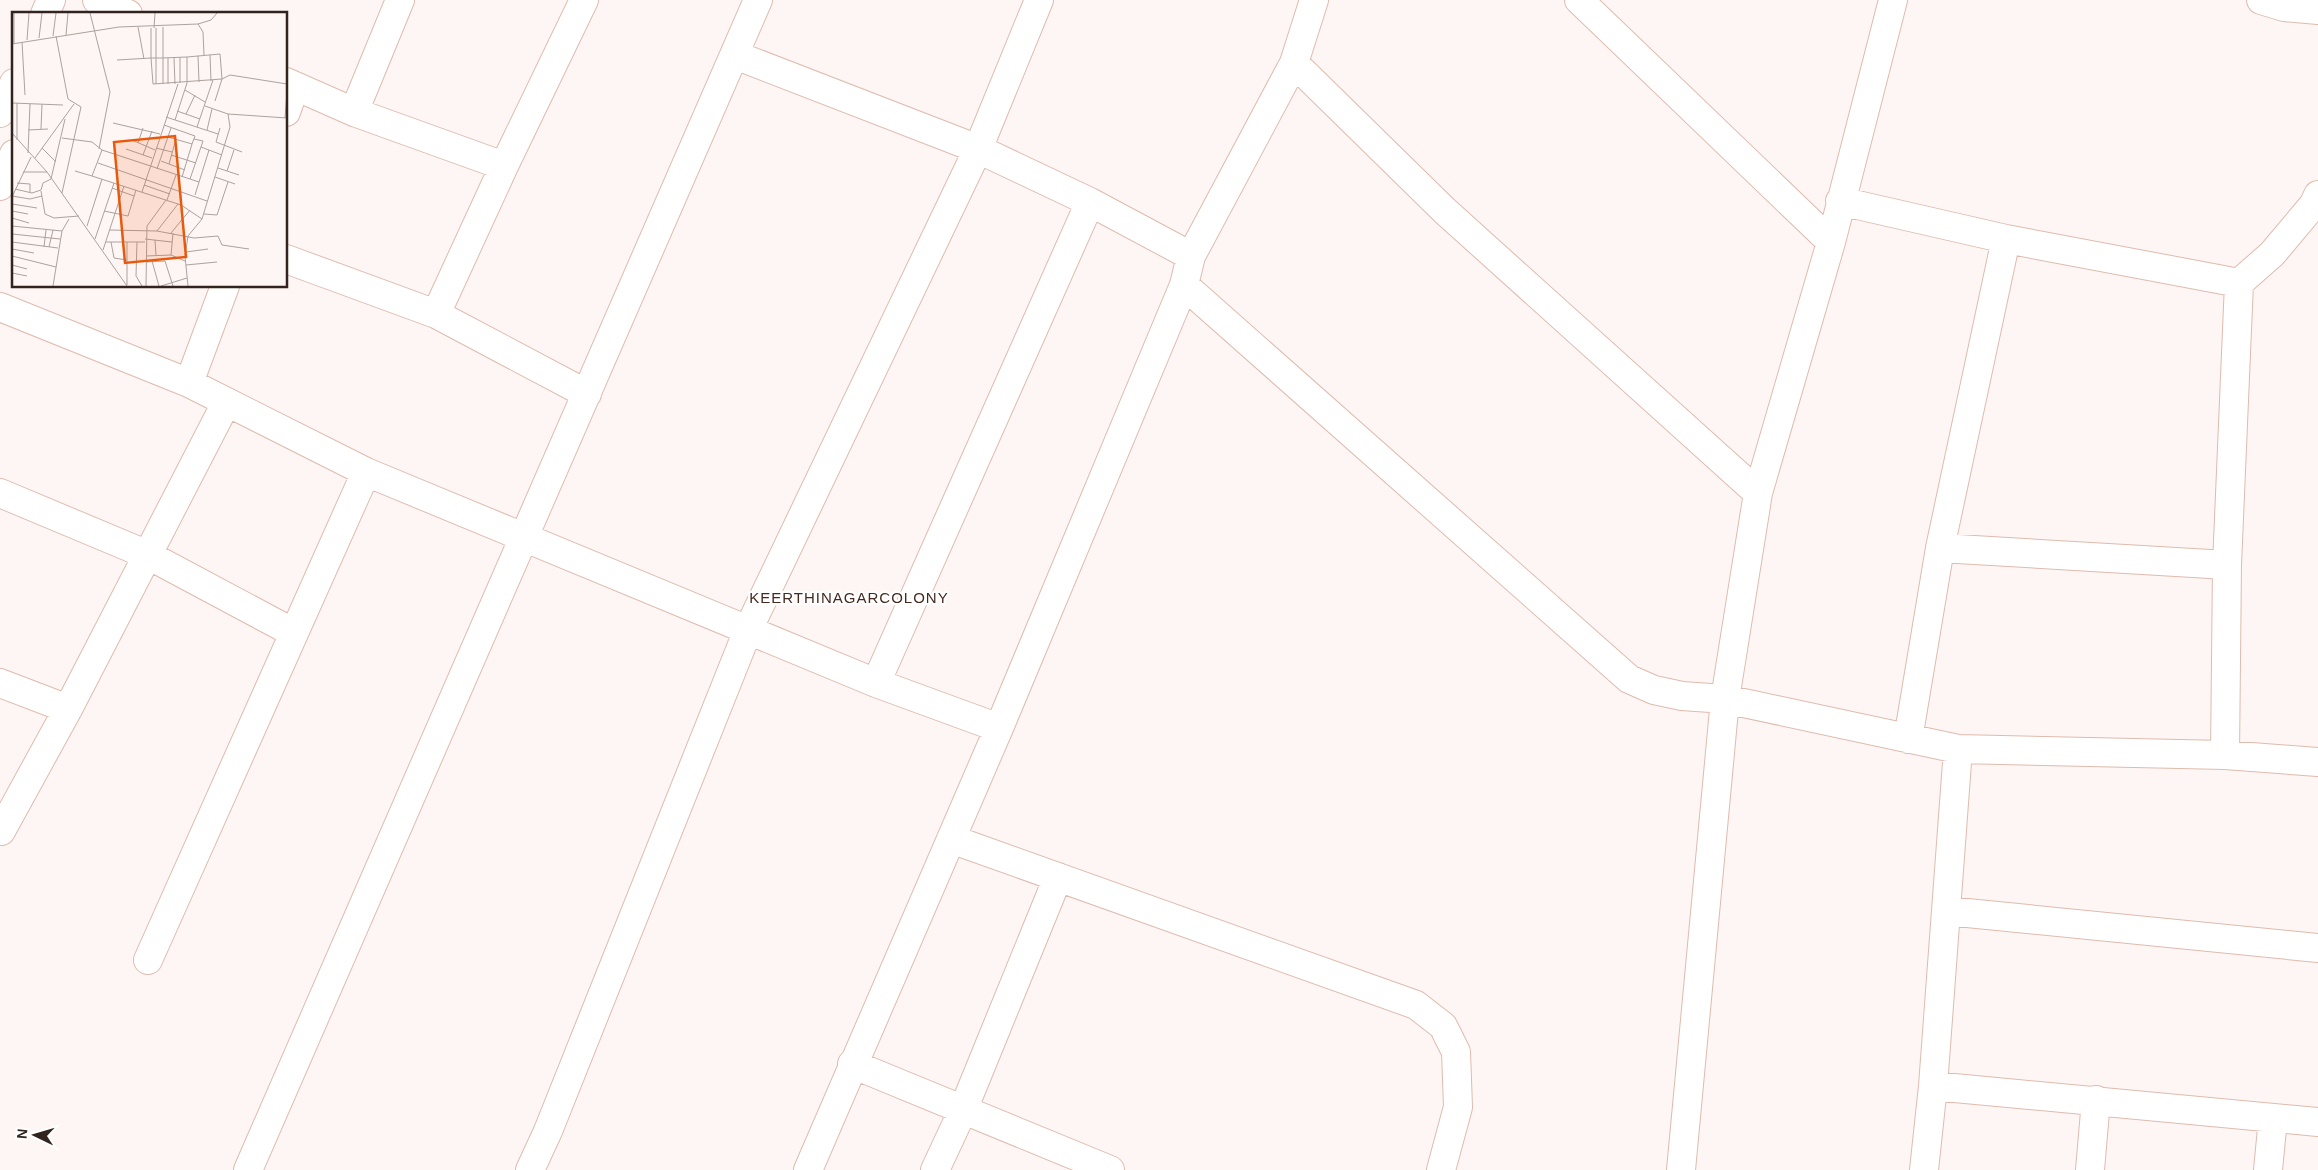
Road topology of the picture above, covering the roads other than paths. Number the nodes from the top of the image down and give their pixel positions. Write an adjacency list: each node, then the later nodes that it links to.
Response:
1 (52, 0): 12 (street)
2 (96, 0): 13 (street)
3 (400, 0): 19 (street)
4 (584, 0): 25 (street)
5 (758, 0): 14 (street)
6 (1039, 0): 23 (street)
7 (1314, 0): 15 (street)
8 (1579, 0): 31 (street)
9 (1893, 0): 29 (street)
10 (2261, 0): 11 (street)
11 (2318, 10)
12 (46, 12)
13 (123, 12)
14 (735, 55): 23 (street); 40 (street)
15 (1294, 63): 32 (street); 44 (street)
16 (291, 84): 18 (street); 19 (street)
17 (12, 87): 20 (street)
18 (288, 101)
19 (354, 112): 25 (street)
20 (0, 113)
21 (0, 136): 22 (street)
22 (12, 141)
23 (978, 149): 28 (street); 49 (street)
24 (12, 159): 26 (street)
25 (504, 166): 38 (street)
26 (0, 186)
27 (2318, 195): 34 (street)
28 (1090, 202): 32 (street); 52 (street)
29 (1840, 202): 30 (street); 31 (street)
30 (2006, 239): 34 (street); 46 (street)
31 (1831, 242): 44 (street)
32 (1191, 256): 35 (street)
33 (288, 260): 38 (street)
34 (2239, 283): 48 (street)
35 (1184, 285): 53 (street); 55 (street)
36 (223, 288): 39 (street)
37 (0, 307): 39 (street)
38 (436, 314): 40 (street)
39 (189, 383): 41 (street)
40 (587, 394): 45 (street)
41 (226, 403): 42 (street); 47 (street)
42 (366, 472): 45 (street); 50 (street)
43 (0, 493): 47 (street)
44 (1758, 493): 53 (street)
45 (526, 536): 49 (street); 73 (street)
46 (1940, 548): 48 (street); 56 (street)
47 (148, 555): 50 (street); 54 (street)
48 (2226, 565): 58 (street)
49 (748, 630): 52 (street); 74 (street)
50 (294, 633): 65 (street)
51 (0, 683): 54 (street)
52 (876, 683): 55 (street)
53 (1725, 699): 56 (street); 79 (street)
54 (68, 710): 60 (street)
55 (999, 728): 61 (street)
56 (1908, 739): 57 (street)
57 (1958, 749): 58 (street); 63 (street)
58 (2224, 755): 59 (street)
59 (2318, 762)
60 (1, 831)
61 (951, 839): 62 (street); 66 (street)
62 (1058, 877): 69 (street); 78 (street)
63 (1947, 911): 64 (street); 67 (street)
64 (2318, 948)
65 (148, 960)
66 (852, 1064): 69 (street); 75 (street)
67 (1933, 1086): 68 (street); 80 (street)
68 (2096, 1100): 70 (street); 81 (street)
69 (963, 1110): 72 (street); 76 (street)
70 (2273, 1118): 71 (street); 82 (street)
71 (2318, 1122)
72 (1076, 1164): 77 (street)
73 (248, 1170)
74 (530, 1170)
75 (808, 1170)
76 (935, 1170)
77 (1110, 1170)
78 (1441, 1170)
79 (1681, 1170)
80 (1924, 1170)
81 (2090, 1170)
82 (2268, 1170)

